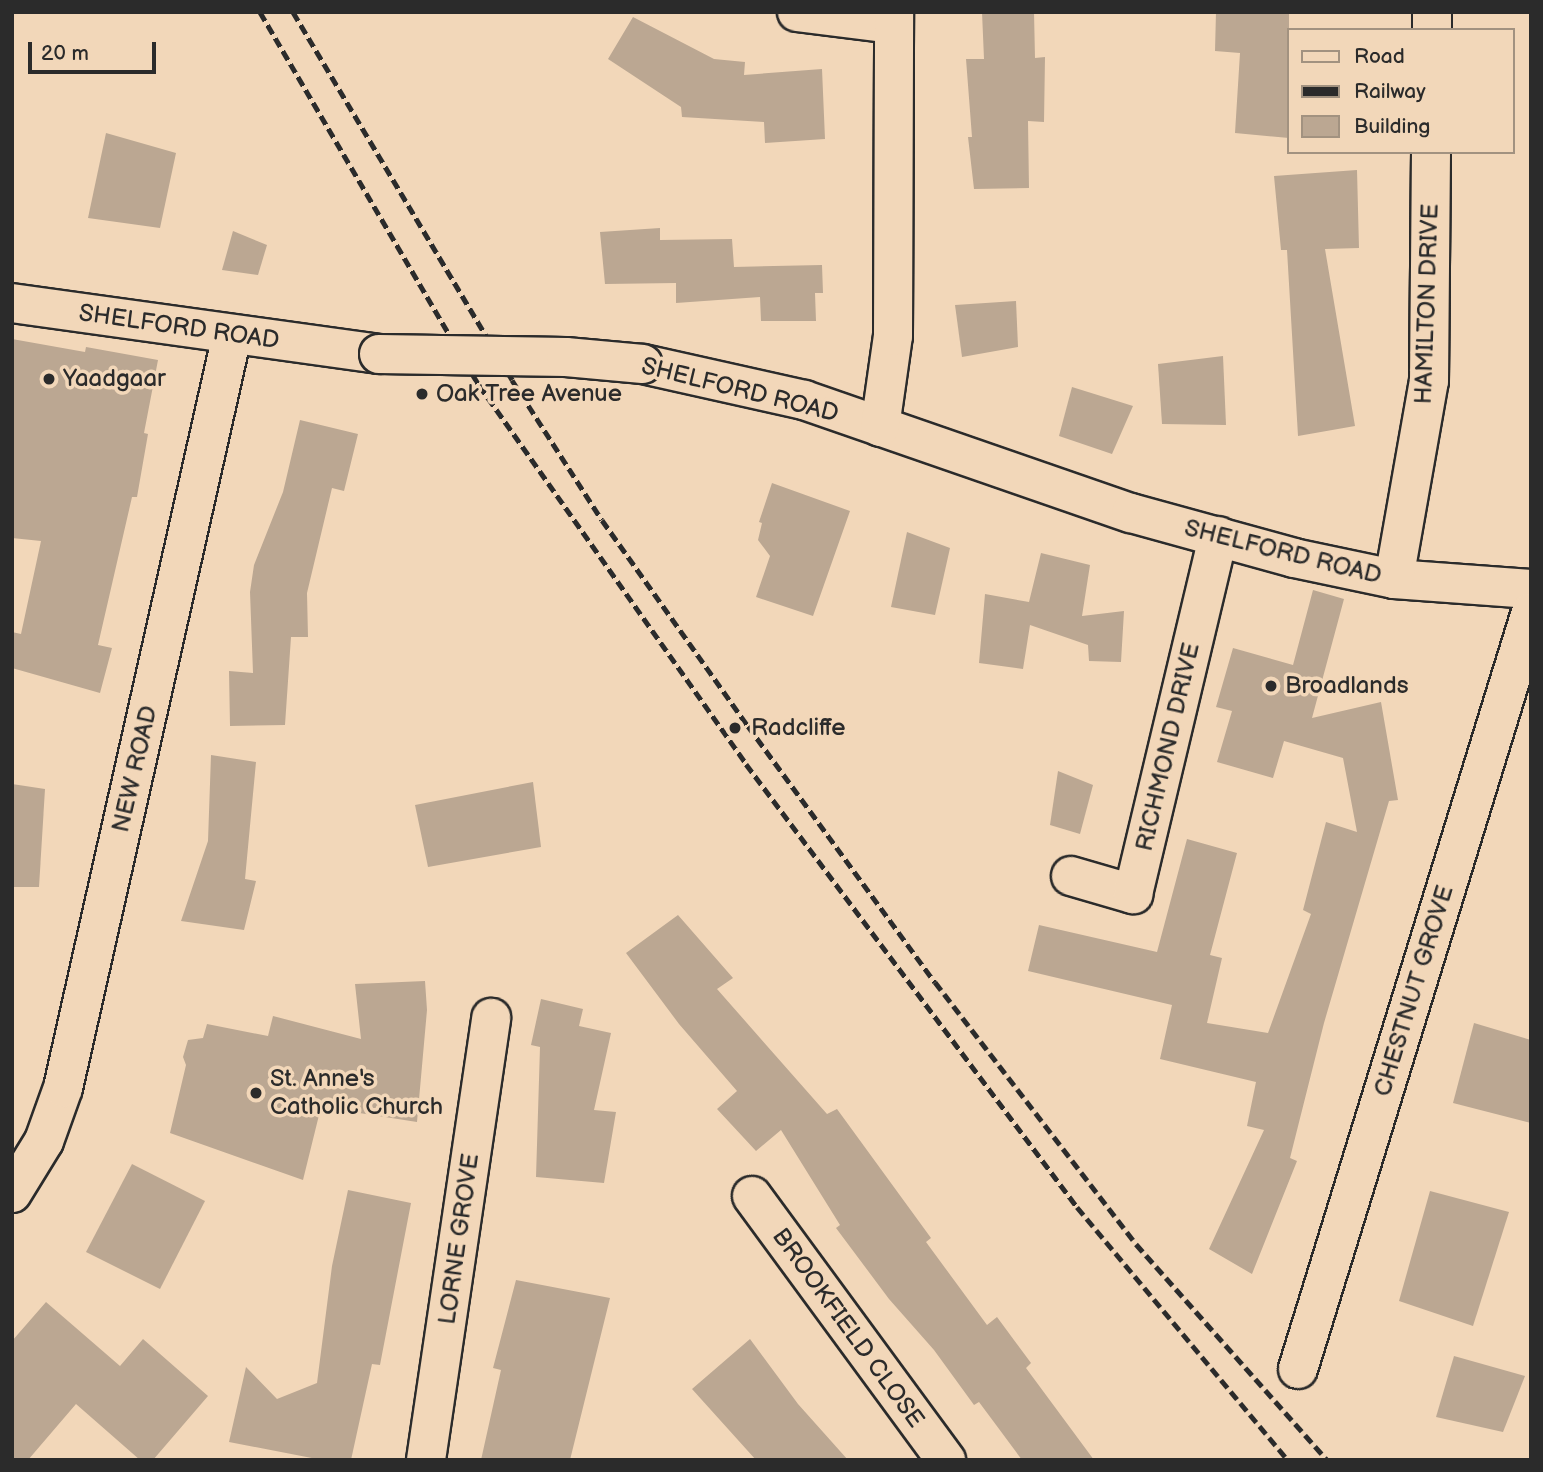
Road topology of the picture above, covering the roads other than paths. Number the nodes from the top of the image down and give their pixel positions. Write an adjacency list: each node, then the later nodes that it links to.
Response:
1 (797, 12): 2 (street)
2 (893, 18): 6 (street)
3 (1431, 154): 8 (street, HAMILTON DRIVE)
4 (12, 303): 5 (street, SHELFORD ROAD)
5 (232, 335): 6 (street, SHELFORD ROAD, bridge); 13 (street, NEW ROAD)
6 (880, 427): 7 (street, SHELFORD ROAD)
7 (1218, 536): 8 (street, SHELFORD ROAD); 11 (street, RICHMOND DRIVE)
8 (1394, 579): 9 (street, SHELFORD ROAD)
9 (1531, 589)
10 (1531, 612): 15 (street, CHESTNUT GROVE)
11 (1071, 876)
12 (491, 1018): 16 (street, LORNE GROVE)
13 (12, 1193)
14 (752, 1196): 17 (street, BROOKFIELD CLOSE)
15 (1297, 1369)
16 (426, 1460)
17 (946, 1460)

